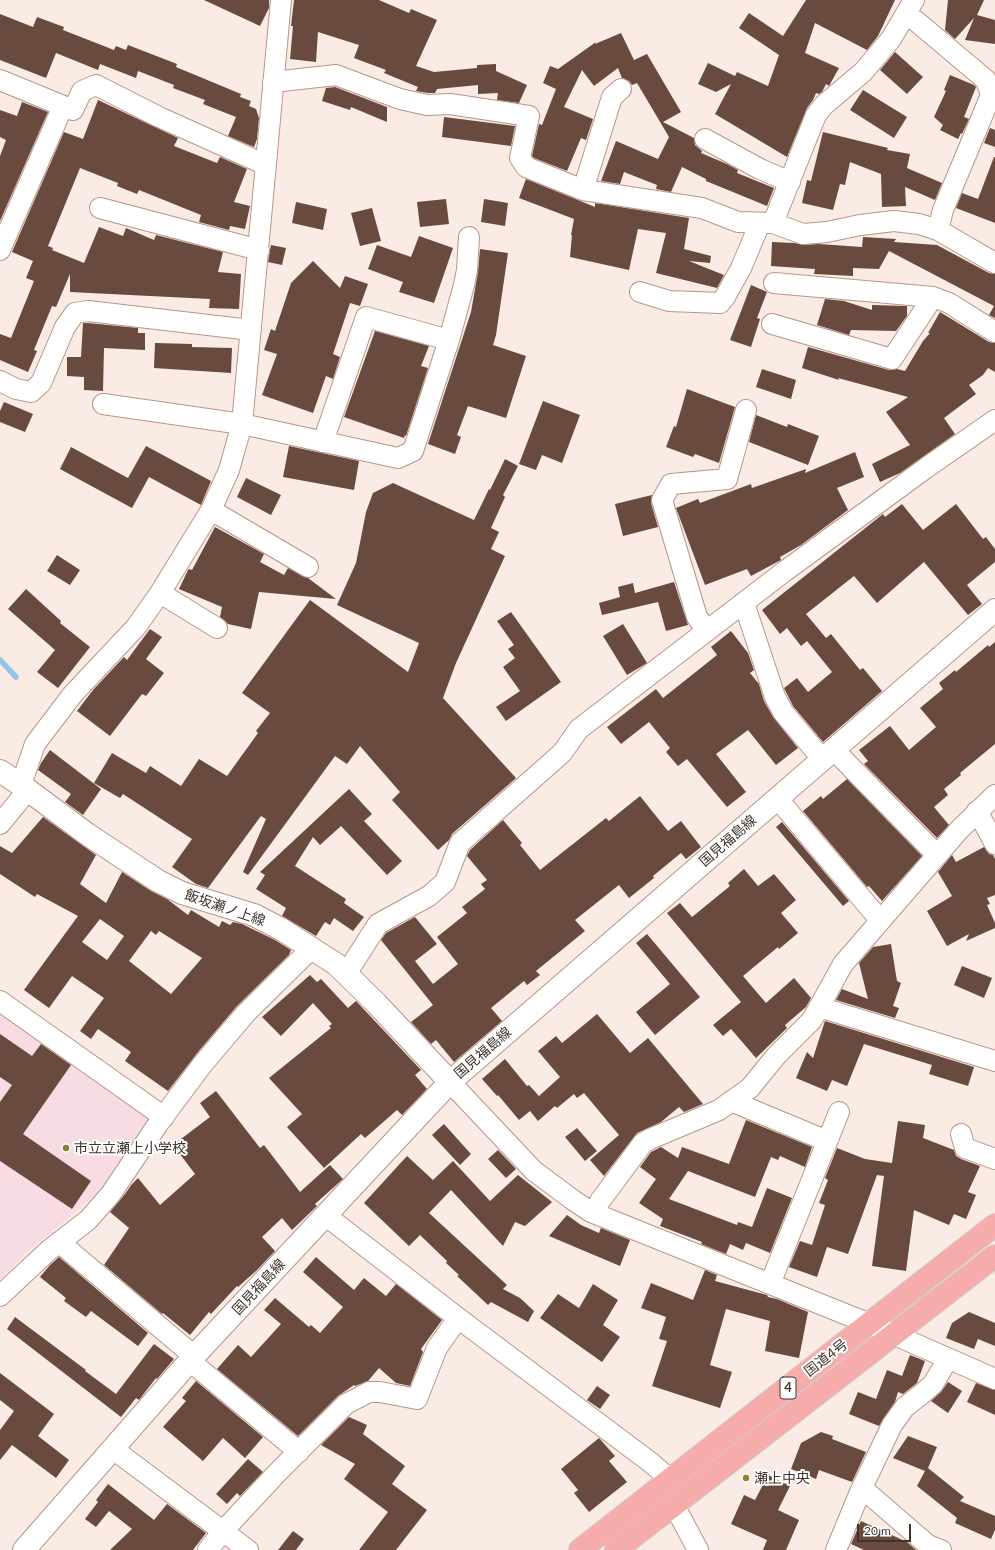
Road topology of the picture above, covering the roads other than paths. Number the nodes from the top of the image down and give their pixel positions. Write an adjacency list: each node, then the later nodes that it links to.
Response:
1 (281, 0): 4 (street)
2 (909, 8): 9 (street); 13 (street)
3 (0, 80): 6 (street)
4 (273, 82): 8 (street); 10 (street)
5 (621, 89): 10 (street)
6 (63, 106): 8 (street); 15 (street)
7 (705, 139): 9 (street)
8 (266, 165): 16 (street)
9 (790, 182): 12 (street)
10 (583, 190): 12 (street)
11 (100, 208): 16 (street)
12 (766, 223): 13 (street); 19 (street)
13 (938, 230): 17 (street)
14 (469, 238): 24 (street)
15 (0, 250)
16 (259, 250): 22 (street)
17 (995, 263)
18 (774, 283): 20 (street)
19 (640, 292)
20 (933, 297): 21 (street); 23 (street)
21 (772, 324)
22 (251, 330): 25 (street); 29 (street)
23 (995, 332)
24 (449, 340): 30 (street); 30 (street)
25 (0, 381)
26 (103, 404): 29 (street)
27 (746, 410): 37 (street)
28 (995, 420): 34 (street)
29 (242, 424): 30 (street); 31 (street)
30 (322, 442)
31 (211, 510): 32 (street); 33 (street)
32 (308, 567)
33 (160, 593): 36 (street); 40 (street)
34 (744, 603): 37 (street); 38 (street)
35 (995, 610): 38 (main road, 国見福島線)
36 (218, 628)
37 (707, 631): 49 (street)
38 (828, 755): 42 (main road, 国見福島線); 46 (street)
39 (0, 771): 40 (main road, 飯坂瀬ノ上線)
40 (25, 787): 44 (street); 48 (main road, 飯坂瀬ノ上線)
41 (995, 795): 43 (street)
42 (777, 798): 47 (street); 53 (main road, 国見福島線)
43 (978, 811): 45 (street); 46 (street)
44 (0, 824)
45 (995, 844)
46 (937, 855): 47 (street)
47 (880, 920): 51 (street)
48 (312, 948): 49 (main road, 飯坂瀬ノ上線); 56 (street)
49 (346, 974): 53 (main road, 飯坂瀬ノ上線)
50 (0, 1001): 56 (street)
51 (818, 1007): 52 (street); 54 (street)
52 (995, 1061)
53 (450, 1082): 60 (street); 61 (main road, 国見福島線)
54 (731, 1101): 58 (street); 60 (street)
55 (839, 1112): 58 (street)
56 (164, 1117): 63 (street)
57 (961, 1134): 59 (street)
58 (827, 1141): 65 (street)
59 (995, 1159)
60 (594, 1212): 65 (street)
61 (325, 1216): 67 (street); 70 (main road, 国見福島線)
62 (995, 1225): 68 (highway, 国道4号 / 4)
63 (59, 1242): 66 (street); 70 (street)
64 (995, 1256): 69 (highway, 国道4号 / 4)
65 (770, 1284): 68 (street)
66 (0, 1296)
67 (458, 1318): 74 (street); 75 (street)
68 (870, 1324): 69 (street); 75 (highway, 国道4号 / 4)
69 (895, 1335): 71 (street); 77 (highway, 国道4号 / 4)
70 (192, 1358): 73 (main road, 国見福島線); 74 (street)
71 (948, 1359): 72 (street); 76 (street)
72 (995, 1379)
73 (113, 1449): 78 (street); 79 (main road, 国見福島線)
74 (299, 1452): 78 (street)
75 (671, 1480): 82 (highway, 国道4号 / 4)
76 (862, 1488): 85 (street); 86 (street)
77 (674, 1505): 83 (highway, 国道4号 / 4); 84 (street)
78 (223, 1532): 80 (street); 81 (street)
79 (24, 1550)
80 (208, 1550)
81 (248, 1550)
82 (580, 1550)
83 (616, 1550)
84 (698, 1550)
85 (836, 1550)
86 (941, 1550)

